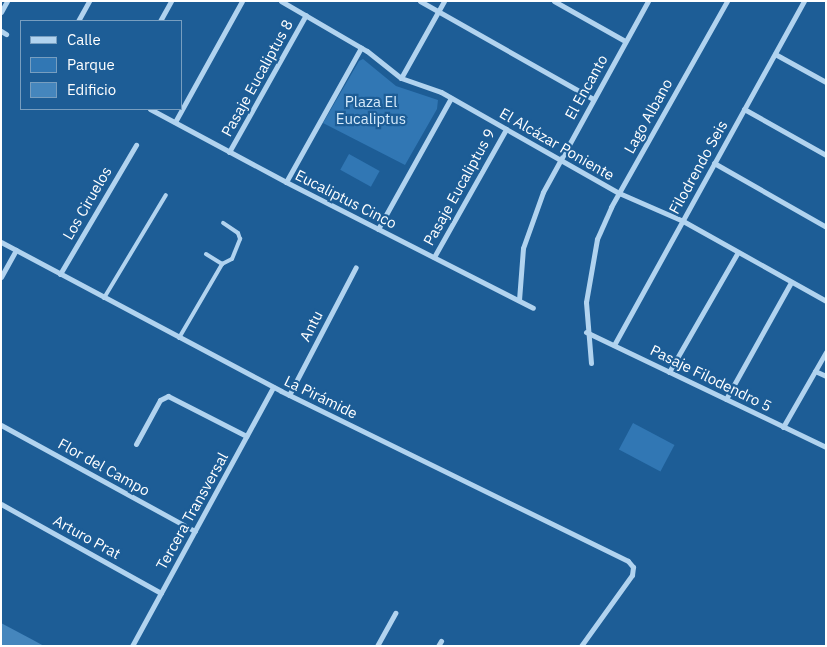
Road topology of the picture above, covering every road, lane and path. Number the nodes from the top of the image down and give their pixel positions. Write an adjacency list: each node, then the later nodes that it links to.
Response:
1 (7, 1): 12 (street)
2 (89, 1): 15 (street)
3 (171, 1): 16 (street)
4 (242, 1): 24 (street)
5 (281, 1): 14 (street, El Alcázar Poniente)
6 (420, 1): 13 (street)
7 (444, 1): 13 (street)
8 (554, 1): 17 (street)
9 (648, 1): 17 (street, El Encanto)
10 (727, 1): 36 (street, Lago Albano)
11 (804, 1): 19 (street, Filodrendo Seis)
12 (1, 12)
13 (438, 12): 20 (street); 23 (street)
14 (306, 15): 18 (street, El Alcázar Poniente); 31 (street, Pasaje Eucaliptus 8)
15 (79, 20)
16 (161, 20)
17 (625, 41): 23 (street, El Encanto)
18 (361, 48): 20 (street, El Alcázar Poniente); 35 (street)
19 (775, 54): 21 (street); 25 (street, Filodrendo Seis)
20 (401, 78): 22 (street, El Alcázar Poniente)
21 (826, 82)
22 (451, 98): 29 (street, El Alcázar Poniente); 41 (street)
23 (593, 99): 33 (street, El Encanto)
24 (182, 109)
25 (744, 109): 32 (street); 34 (street, Filodrendo Seis)
26 (152, 110): 28 (street, Eucaliptus Cinco)
27 (182, 110): 28 (street)
28 (175, 122): 31 (street, Eucaliptus Cinco)
29 (506, 128): 33 (street, El Alcázar Poniente); 46 (street, Pasaje Eucaliptus 9)
30 (136, 145): 49 (street, Los Ciruelos)
31 (229, 152): 35 (street, Eucaliptus Cinco)
32 (826, 155)
33 (559, 159): 36 (street, El Alcázar Poniente); 53 (street, El Encanto)
34 (714, 163): 38 (street, Filodrendo Seis); 40 (street)
35 (286, 182): 41 (street, Eucaliptus Cinco)
36 (619, 193): 38 (street, El Alcázar Poniente); 56 (street, Lago Albano)
37 (166, 195): 52 (lane)
38 (683, 221): 44 (street, El Alcázar Poniente); 58 (street, Filodrendo Seis)
39 (223, 223): 47 (lane)
40 (826, 227)
41 (378, 229): 46 (street, Eucaliptus Cinco)
42 (1, 242): 43 (street, La Pirámide)
43 (16, 250): 49 (street, La Pirámide); 50 (street)
44 (738, 252): 51 (street, El Alcázar Poniente); 62 (street)
45 (206, 254): 47 (lane)
46 (434, 257): 53 (street, Eucaliptus Cinco)
47 (222, 264): 57 (lane)
48 (356, 267): 65 (street, Antu)
49 (60, 274): 52 (street, La Pirámide)
50 (1, 276)
51 (791, 282): 54 (street, El Alcázar Poniente); 66 (street)
52 (104, 298): 57 (street, La Pirámide)
53 (519, 300): 55 (street, Eucaliptus Cinco)
54 (826, 301)
55 (533, 308)
56 (586, 332): 58 (street, Pasaje Filodendro 5); 60 (street, Lago Albano)
57 (179, 338): 64 (street, La Pirámide)
58 (614, 345): 62 (street, Pasaje Filodendro 5)
59 (826, 352): 61 (street)
60 (590, 363)
61 (815, 371): 63 (street); 68 (street)
62 (670, 372): 66 (street, Pasaje Filodendro 5)
63 (826, 376)
64 (273, 387): 65 (street, La Pirámide); 69 (street, Tercera Transversal)
65 (289, 395): 78 (street, La Pirámide)
66 (726, 399): 68 (street, Pasaje Filodendro 5)
67 (1, 425): 73 (street, Flor del Campo)
68 (783, 427): 71 (street, Pasaje Filodendro 5)
69 (246, 436): 70 (street); 73 (street, Tercera Transversal)
70 (136, 444)
71 (826, 447)
72 (1, 504): 74 (street, Arturo Prat)
73 (195, 531): 74 (street, Tercera Transversal)
74 (161, 593): 76 (street, Tercera Transversal)
75 (394, 613): 77 (street)
76 (132, 646)
77 (377, 646)
78 (581, 646)

